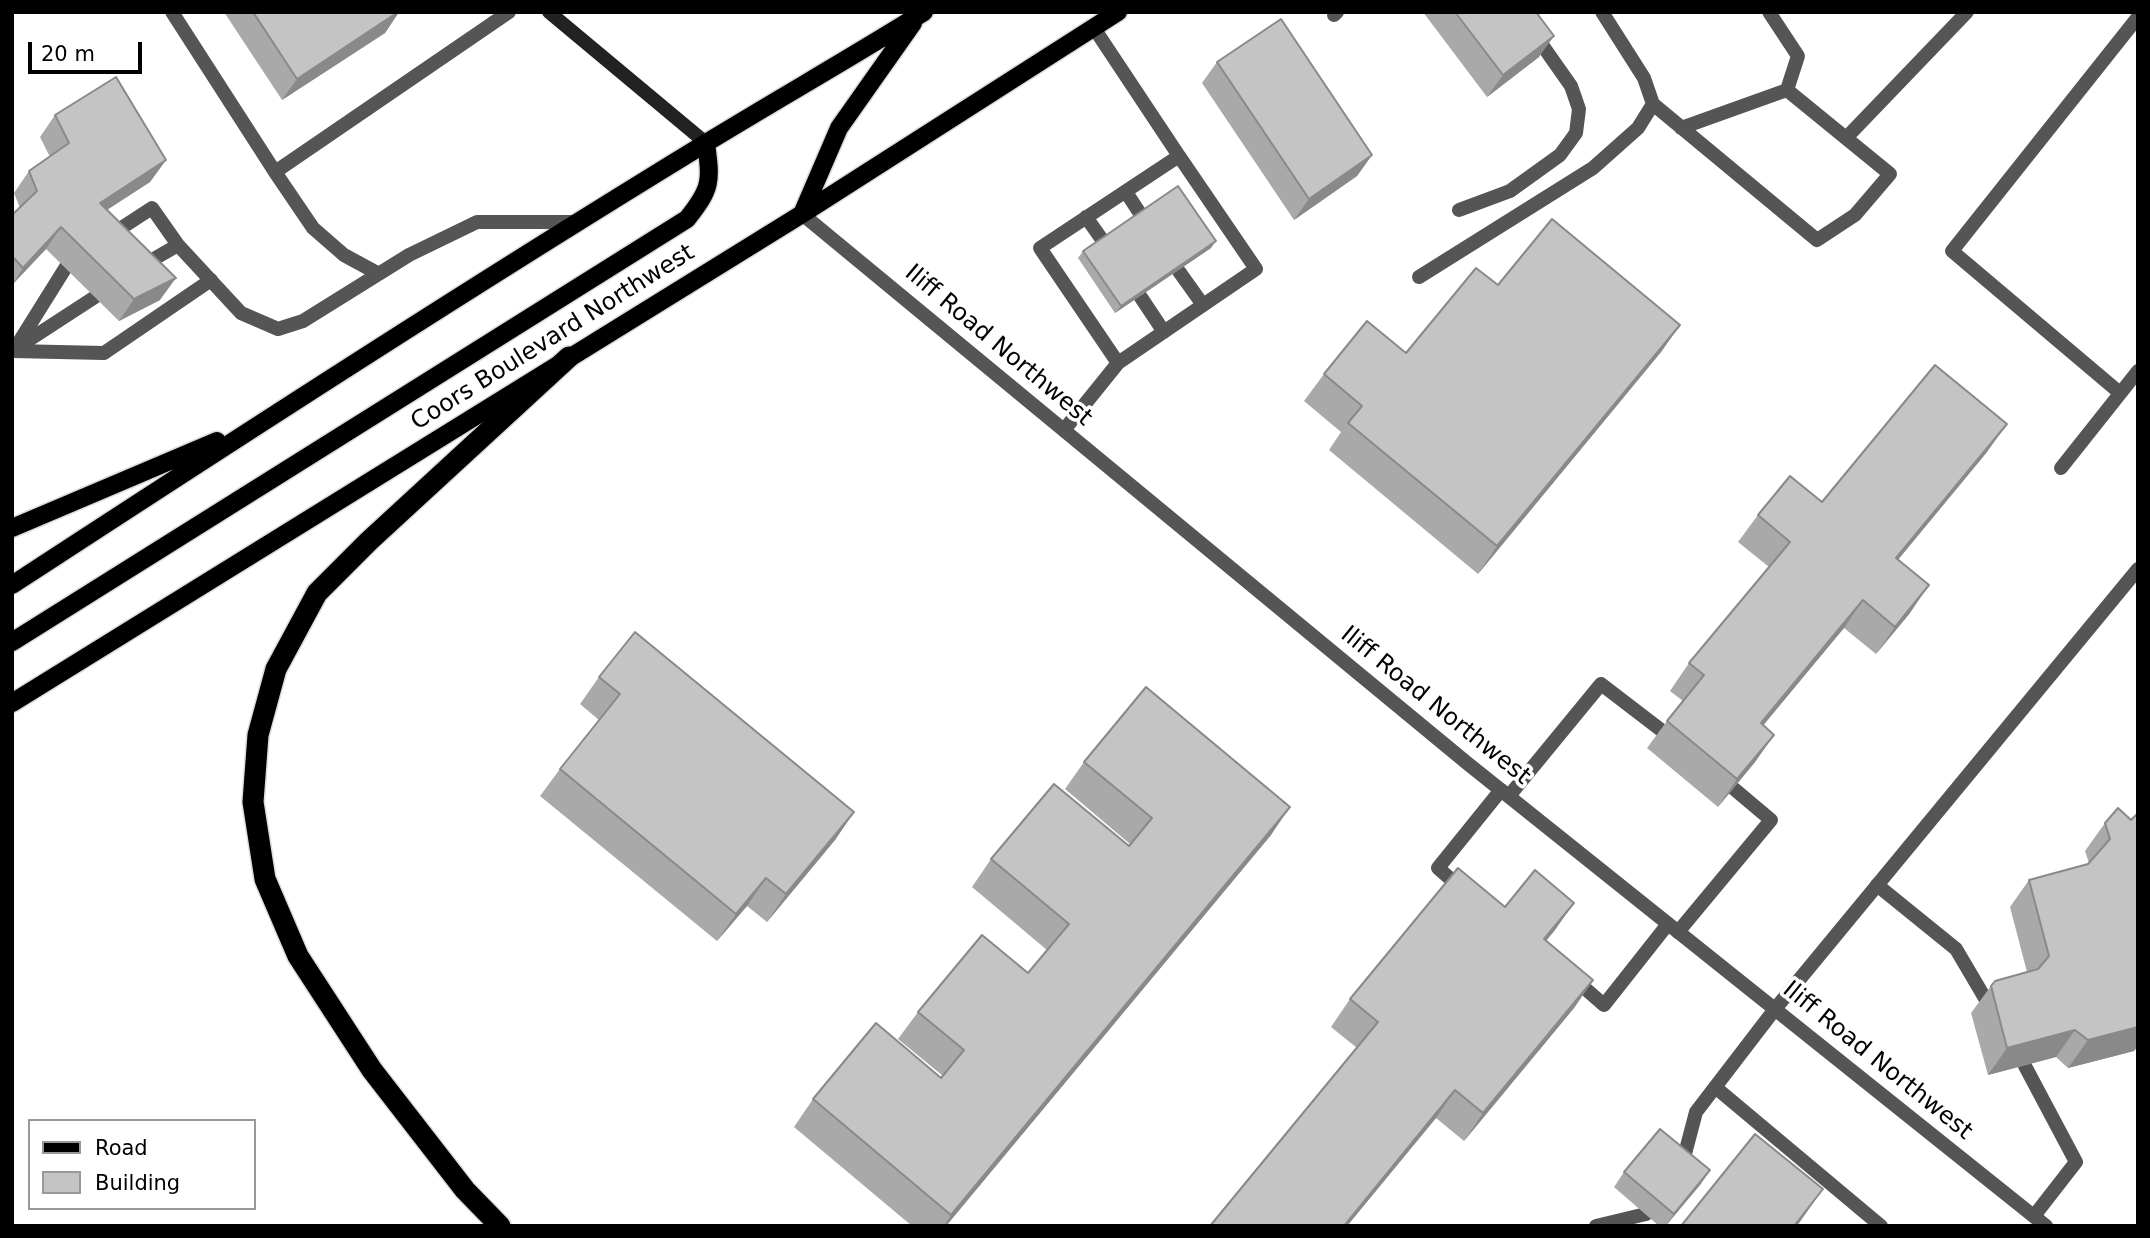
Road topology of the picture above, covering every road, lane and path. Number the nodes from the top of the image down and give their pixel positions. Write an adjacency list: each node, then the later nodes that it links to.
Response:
1 (172, 12): 18 (street)
2 (509, 12): 18 (street)
3 (549, 12): 16 (main road)
4 (1118, 12): 11 (main road, Coors Boulevard Northwest)
5 (1519, 12): 20 (street)
6 (1602, 12): 13 (street)
7 (1769, 12): 12 (street)
8 (1968, 12): 15 (street)
9 (920, 15): 16 (main road); 21 (main road)
10 (2138, 17): 42 (street)
11 (1094, 28): 17 (street); 21 (main road, Coors Boulevard Northwest)
12 (1787, 90): 14 (street); 15 (street)
13 (1653, 104): 14 (street); 32 (street)
14 (1681, 128): 15 (street)
15 (1846, 138)
16 (706, 143): 24 (main road); 49 (main road)
17 (1179, 156): 19 (street); 36 (street)
18 (275, 172): 31 (street)
19 (1126, 192): 22 (street); 23 (street)
20 (1459, 211)
21 (802, 214): 39 (main road, Coors Boulevard Northwest); 44 (street, Iliff Road Northwest)
22 (1142, 215)
23 (1086, 217): 26 (street); 40 (street)
24 (579, 222): 31 (street); 43 (main road)
25 (102, 241): 27 (street)
26 (1103, 241)
27 (178, 244): 30 (street); 33 (street)
28 (66, 267): 38 (street)
29 (1178, 270): 36 (street)
30 (132, 272)
31 (379, 274): 33 (street)
32 (1419, 277)
33 (211, 280): 38 (street)
34 (1140, 296): 37 (street)
35 (95, 297): 38 (street)
36 (1203, 305): 37 (street)
37 (1164, 332): 40 (street)
38 (13, 351)
39 (569, 357): 50 (main road, Coors Boulevard Northwest); 65 (highway)
40 (1118, 363): 44 (street)
41 (2138, 371): 42 (street)
42 (2120, 393): 45 (street)
43 (259, 423): 46 (main road); 48 (main road)
44 (1064, 430): 53 (street, Iliff Road Northwest)
45 (2062, 468)
46 (12, 528)
47 (2138, 569): 54 (street)
48 (12, 585)
49 (12, 642)
50 (12, 703)
51 (1661, 730): 53 (street)
52 (1733, 788): 56 (street)
53 (1504, 793): 55 (street); 56 (street, Iliff Road Northwest)
54 (1877, 885): 58 (street); 59 (street)
55 (1478, 902)
56 (1673, 928): 57 (street); 59 (street, Iliff Road Northwest)
57 (1557, 965)
58 (1989, 1005)
59 (1776, 1009): 61 (street); 64 (street, Iliff Road Northwest)
60 (2025, 1066): 64 (street)
61 (1715, 1087): 62 (street); 67 (street)
62 (1681, 1170)
63 (1646, 1214): 66 (street)
64 (2034, 1216): 68 (street, Iliff Road Northwest)
65 (500, 1226)
66 (1596, 1226)
67 (1881, 1226)
68 (2046, 1226)

